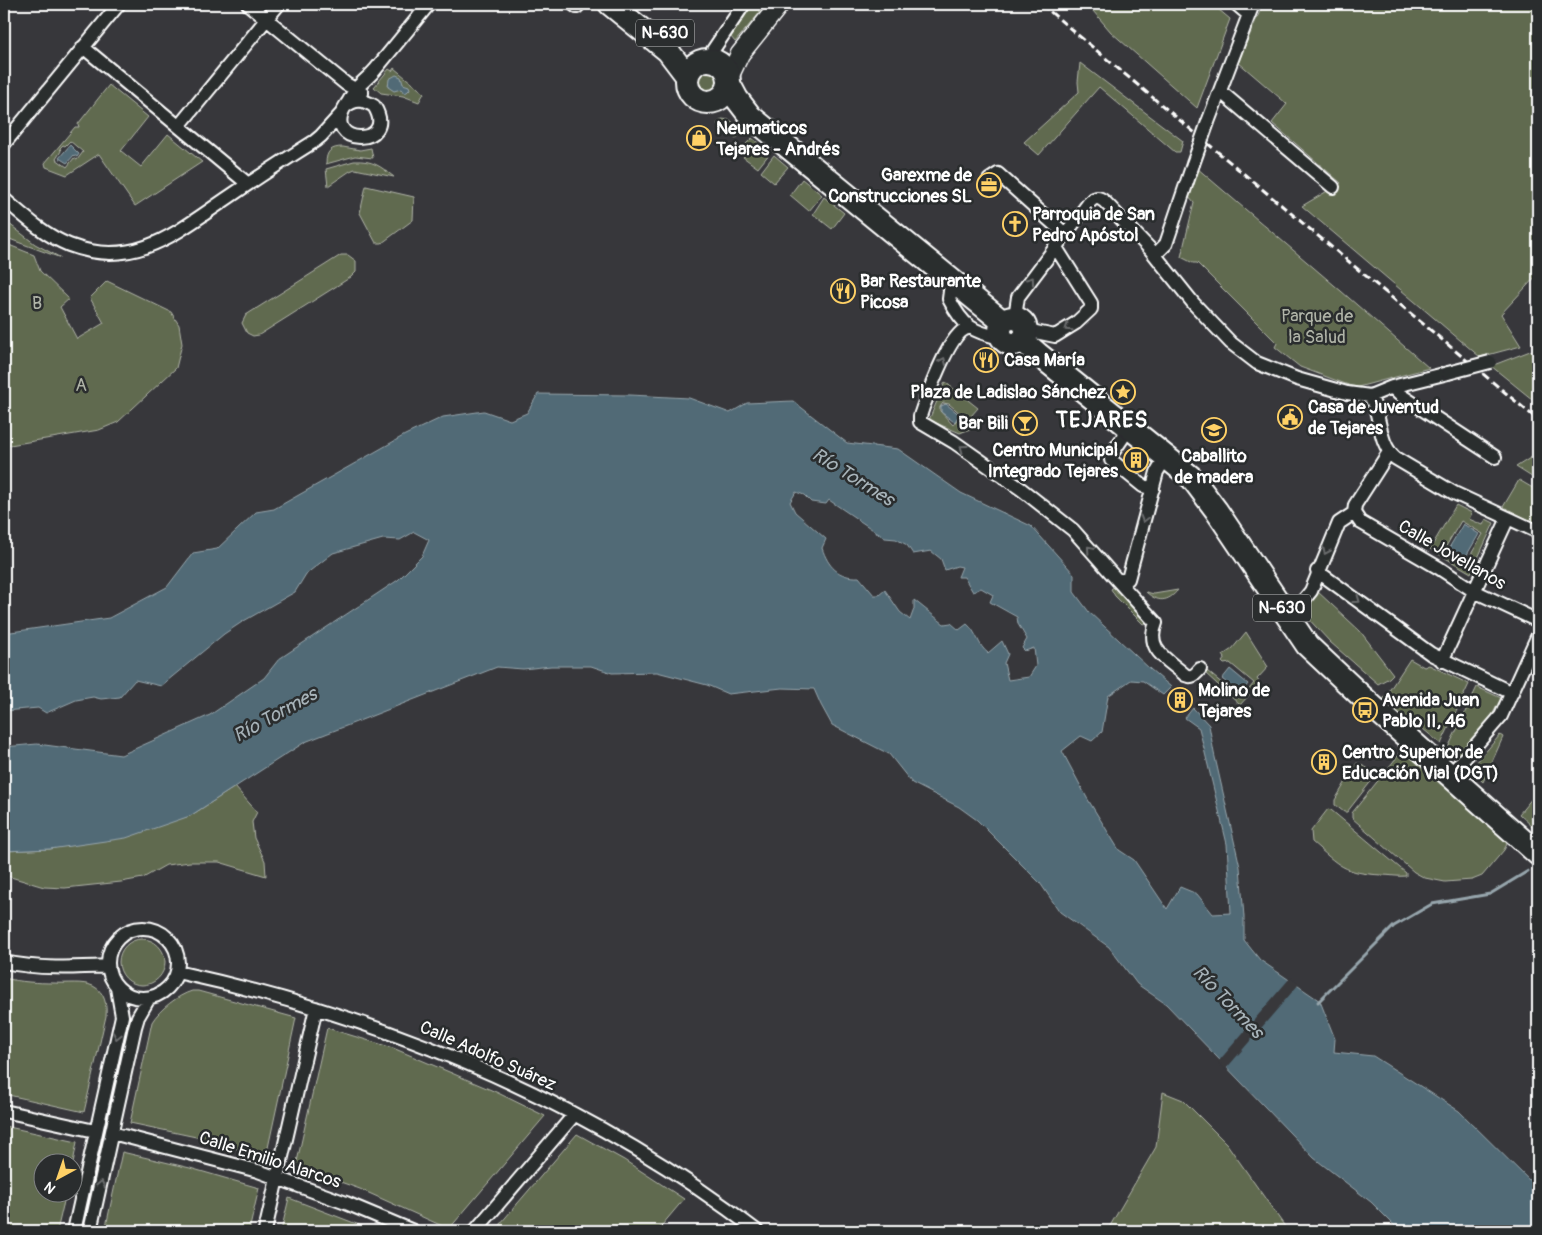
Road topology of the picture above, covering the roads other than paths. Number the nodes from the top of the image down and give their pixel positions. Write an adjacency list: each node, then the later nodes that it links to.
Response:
1 (119, 4): 14 (street)
2 (248, 4): 13 (street)
3 (279, 4): 13 (street)
4 (429, 4): 17 (street)
5 (573, 4): 6 (street)
6 (579, 4)
7 (610, 4): 16 (highway, N-630)
8 (629, 4): 15 (highway, N-630)
9 (744, 4): 15 (street)
10 (780, 4): 15 (main road)
11 (1236, 4): 12 (street)
12 (1251, 9): 19 (street)
13 (267, 19): 18 (street); 24 (street)
14 (83, 47): 24 (street); 27 (street)
15 (718, 68): 16 (highway, N-630); 21 (highway); 23 (highway, N-630)
16 (687, 76): 21 (highway, N-630)
17 (368, 78): 18 (street); 20 (street)
18 (355, 90): 20 (street); 22 (street)
19 (1220, 91): 30 (street); 34 (street, bridge)
20 (370, 101): 22 (street); 25 (street)
21 (709, 102): 23 (highway, N-630)
22 (344, 109): 25 (street); 26 (street)
23 (750, 116): 35 (highway, N-630)
24 (179, 126): 29 (street)
25 (348, 134): 26 (street)
26 (322, 136): 29 (street)
27 (4, 144)
28 (989, 180): 32 (street)
29 (248, 184): 31 (street)
30 (1333, 187)
31 (4, 199)
32 (1065, 234): 33 (street); 34 (street)
33 (1055, 246): 37 (street, one-way to 33); 37 (street, one-way to 37)
34 (1155, 256): 40 (street)
35 (955, 284): 36 (street); 37 (highway, N-630)
36 (969, 328): 37 (street); 50 (street, one-way to 36)
37 (1018, 330): 41 (highway, N-630)
38 (1490, 362): 39 (street, bridge)
39 (1392, 387): 40 (street); 44 (street)
40 (1370, 396): 42 (street)
41 (1130, 427): 43 (highway, N-630); 45 (street)
42 (1389, 452): 46 (street); 47 (street)
43 (1166, 457): 45 (street); 52 (highway, N-630)
44 (1495, 457)
45 (1153, 489): 50 (street, one-way to 50)
46 (1354, 513): 49 (street, one-way to 49); 51 (street, Calle Jovellanos)
47 (1508, 518): 48 (street); 51 (street)
48 (1538, 532)
49 (1318, 572): 52 (street); 55 (street, one-way to 55)
50 (1121, 581): 56 (street)
51 (1474, 591): 53 (street, Calle Jovellanos); 55 (street)
52 (1289, 618): 58 (highway, N-630)
53 (1538, 621)
54 (1538, 635): 57 (street)
55 (1442, 661): 57 (street)
56 (1200, 669)
57 (1512, 693): 58 (street)
58 (1450, 775): 59 (highway, N-630)
59 (1534, 844)
60 (4, 962): 61 (street)
61 (107, 966): 62 (street); 63 (street)
62 (177, 972): 64 (street); 65 (street, Calle Adolfo Suárez)
63 (118, 988): 64 (street); 68 (street, one-way to 68)
64 (150, 998): 69 (street)
65 (316, 1008): 67 (street, Calle Adolfo Suárez); 70 (street)
66 (4, 1111): 68 (street)
67 (574, 1115): 75 (street); 76 (street, Calle Adolfo Suárez)
68 (95, 1131): 71 (street)
69 (112, 1133): 70 (street, Calle Emilio Alarcos); 72 (street, one-way to 69)
70 (277, 1177): 73 (street); 74 (street, Calle Emilio Alarcos)
71 (74, 1231)
72 (90, 1231)
73 (265, 1231)
74 (413, 1231)
75 (475, 1231)
76 (757, 1231)

